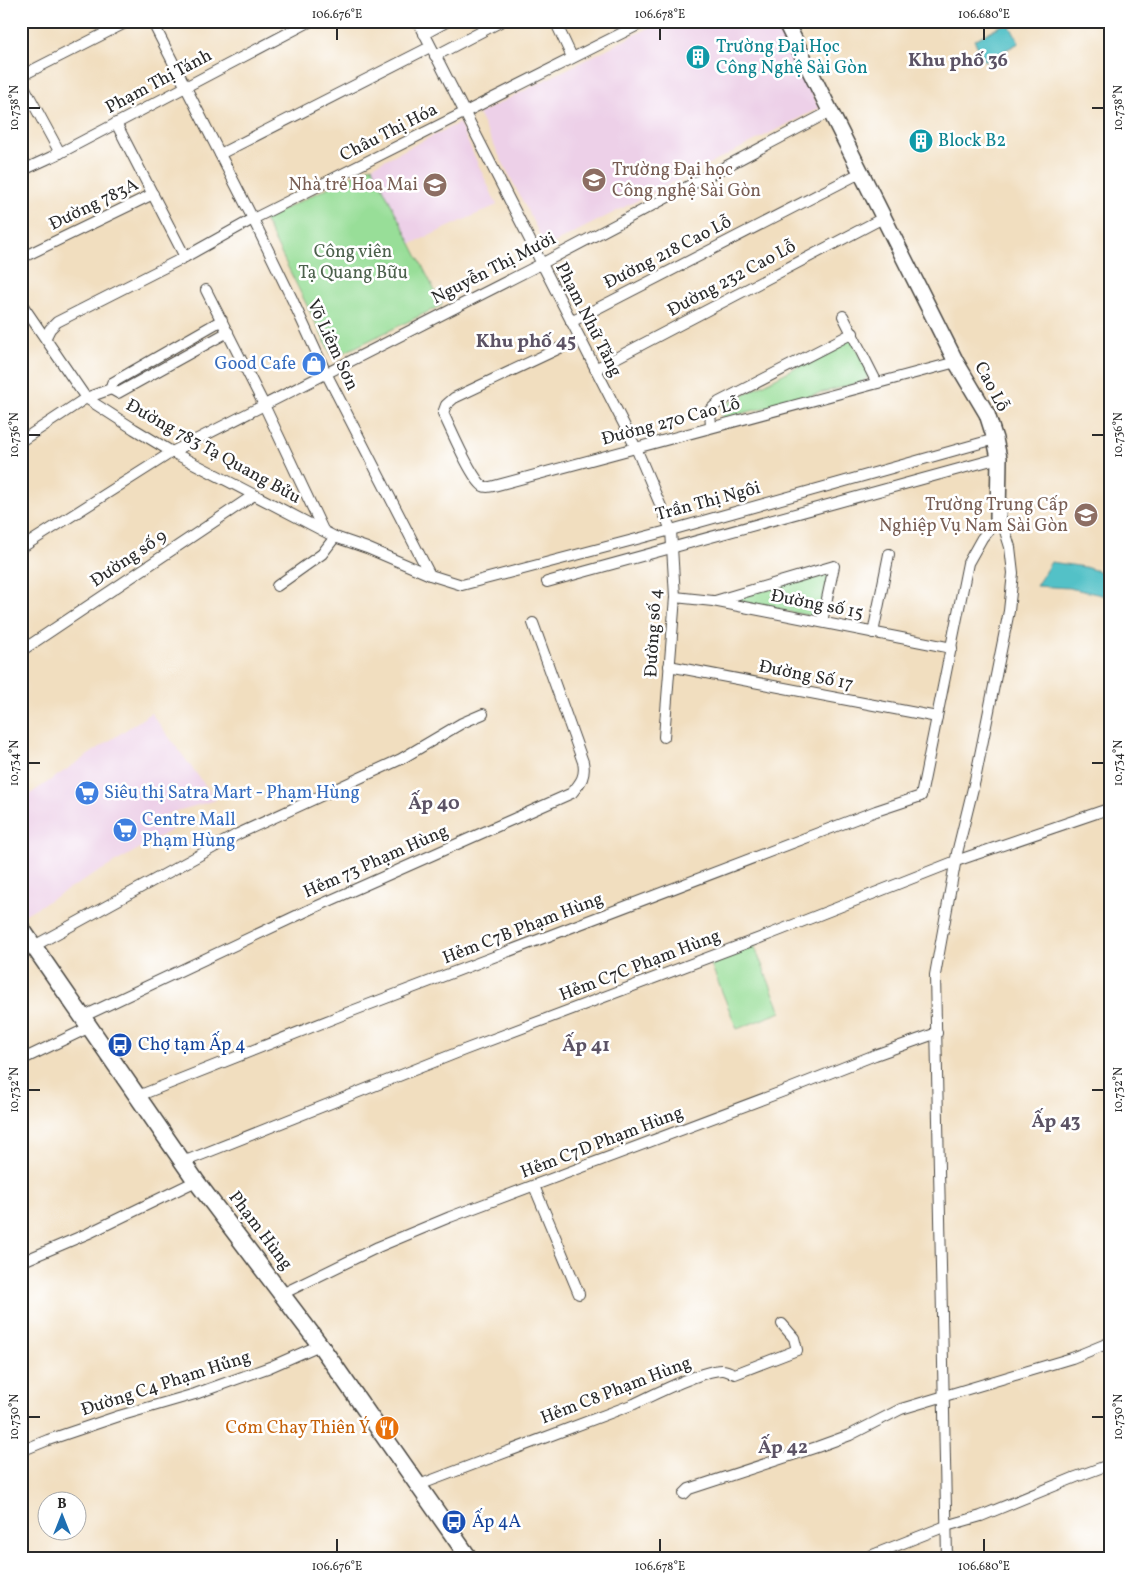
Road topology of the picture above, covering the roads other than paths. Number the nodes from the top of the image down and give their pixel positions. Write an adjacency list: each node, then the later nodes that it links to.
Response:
1 (129, 21): 14 (street)
2 (152, 21): 16 (street, Võ Liêm Sơn)
3 (311, 21): 16 (street, Phạm Thị Tánh)
4 (418, 21): 10 (street, Phạm Nhữ Tăng)
5 (448, 21): 10 (street)
6 (502, 21): 12 (street)
7 (555, 21): 13 (street)
8 (646, 21): 13 (street, Châu Thị Hóa)
9 (784, 21): 17 (street, Cao Lỗ)
10 (424, 34): 11 (street, Phạm Nhữ Tăng)
11 (430, 47): 12 (street, Phạm Nhữ Tăng); 21 (street)
12 (435, 56): 18 (street, Phạm Nhữ Tăng)
13 (572, 57): 18 (street, Châu Thị Hóa)
14 (21, 76)
15 (21, 81): 20 (street)
16 (186, 86): 19 (street, Phạm Thị Tánh); 21 (street, Võ Liêm Sơn)
17 (829, 112): 23 (street, Cao Lỗ); 29 (street, Nguyễn Thị Mười)
18 (464, 114): 26 (street, Châu Thị Hóa); 29 (street, Phạm Nhữ Tăng)
19 (116, 123): 20 (street, Phạm Thị Tánh); 24 (street)
20 (60, 153): 22 (street, Phạm Thị Tánh)
21 (220, 154): 26 (street, Võ Liêm Sơn)
22 (21, 171)
23 (860, 172): 25 (street, Cao Lỗ); 34 (street, Đường 218 Cao Lỗ)
24 (153, 194): 27 (street); 28 (street, Đường 783A)
25 (883, 218): 39 (street, Cao Lỗ); 40 (street, Đường 232 Cao Lỗ)
26 (253, 219): 27 (street, Châu Thị Hóa); 41 (street, Võ Liêm Sơn)
27 (185, 257): 37 (street, Châu Thị Hóa)
28 (21, 258)
29 (541, 264): 34 (street, Phạm Nhữ Tăng); 41 (street, Nguyễn Thị Mười)
30 (206, 290): 33 (street)
31 (21, 303): 37 (street, Đường 783 Tạ Quang Bửu)
32 (843, 316): 36 (street)
33 (222, 320): 35 (street); 43 (street)
34 (571, 322): 38 (street, Phạm Nhữ Tăng)
35 (228, 332): 43 (street); 45 (street)
36 (853, 333): 42 (street); 46 (street)
37 (46, 337): 44 (street, Đường 783 Tạ Quang Bửu)
38 (580, 339): 40 (street, Phạm Nhữ Tăng); 49 (street, Đường 270 Cao Lỗ)
39 (956, 362): 42 (street, Đường 270 Cao Lỗ); 47 (street, Cao Lỗ)
40 (595, 369): 49 (street, Phạm Nhữ Tăng)
41 (326, 373): 45 (street, Nguyễn Thị Mười); 60 (street, Võ Liêm Sơn)
42 (878, 383): 46 (street, Đường 270 Cao Lỗ)
43 (111, 389): 44 (street)
44 (86, 398): 48 (street); 50 (street, Đường 783 Tạ Quang Bửu)
45 (264, 405): 50 (street, Nguyễn Thị Mười); 54 (street)
46 (711, 428): 49 (street, Đường 270 Cao Lỗ)
47 (995, 439): 51 (street, Cao Lỗ); 55 (street, Trần Thị Ngôi)
48 (21, 441)
49 (636, 448): 55 (street, Phạm Nhữ Tăng)
50 (172, 452): 52 (street, Đường 783 Tạ Quang Bửu); 58 (street, Nguyễn Thị Mười)
51 (999, 458): 53 (street, Cao Lỗ); 57 (street, Trần Thị Ngôi)
52 (254, 495): 54 (street, Đường 783 Tạ Quang Bửu); 69 (street, Đường số 9)
53 (998, 518): 68 (street); 75 (street)
54 (324, 530): 56 (street, Đường 783 Tạ Quang Bửu)
55 (671, 530): 57 (street, Đường số 4); 60 (street, Trần Thị Ngôi)
56 (335, 537): 60 (street, Đường 783 Tạ Quang Bửu); 62 (street)
57 (672, 547): 61 (street, Trần Thị Ngôi); 63 (street, Đường số 4)
58 (21, 548)
59 (889, 554): 67 (street)
60 (430, 575)
61 (547, 582)
62 (277, 586)
63 (674, 597): 64 (street, Đường số 15); 70 (street, Đường số 4)
64 (712, 601): 65 (street, Đường số 15); 65 (street)
65 (822, 622): 67 (street, Đường số 15)
66 (533, 623): 78 (street, Hẻm 73 Phạm Hùng)
67 (873, 632): 68 (street, Đường số 15)
68 (952, 648): 72 (street)
69 (21, 651)
70 (669, 666): 72 (street, Đường Số 17); 73 (street, Đường số 4)
71 (483, 714): 77 (street)
72 (937, 717): 81 (street, Hẻm C7B Phạm Hùng)
73 (664, 737)
74 (1111, 808): 75 (street, Hẻm C7C Phạm Hùng)
75 (956, 861): 79 (street); 82 (street, Hẻm C7C Phạm Hùng)
76 (21, 928): 77 (main road, Phạm Hùng)
77 (34, 946): 78 (main road, Phạm Hùng)
78 (86, 1022): 80 (street, Hẻm 73 Phạm Hùng); 81 (main road, Phạm Hùng)
79 (937, 1033): 84 (street, Hẻm C7D Phạm Hùng); 91 (street)
80 (21, 1060)
81 (138, 1096): 82 (main road, Phạm Hùng)
82 (183, 1162): 83 (main road, Phạm Hùng)
83 (196, 1180): 85 (street); 86 (main road, Phạm Hùng)
84 (534, 1186): 86 (street, Hẻm C7D Phạm Hùng); 87 (street)
85 (21, 1262)
86 (282, 1294): 90 (main road, Phạm Hùng)
87 (579, 1294)
88 (782, 1324): 94 (street, Hẻm C8 Phạm Hùng)
89 (1111, 1342): 91 (street)
90 (320, 1345): 92 (street, Đường C4 Phạm Hủng); 94 (main road, Phạm Hùng)
91 (944, 1397): 95 (street); 96 (street)
92 (21, 1451)
93 (1111, 1464): 96 (street)
94 (419, 1485): 97 (main road, Phạm Hùng)
95 (684, 1494)
96 (946, 1526): 98 (street); 99 (street)
97 (468, 1558)
98 (865, 1558)
99 (947, 1558)

